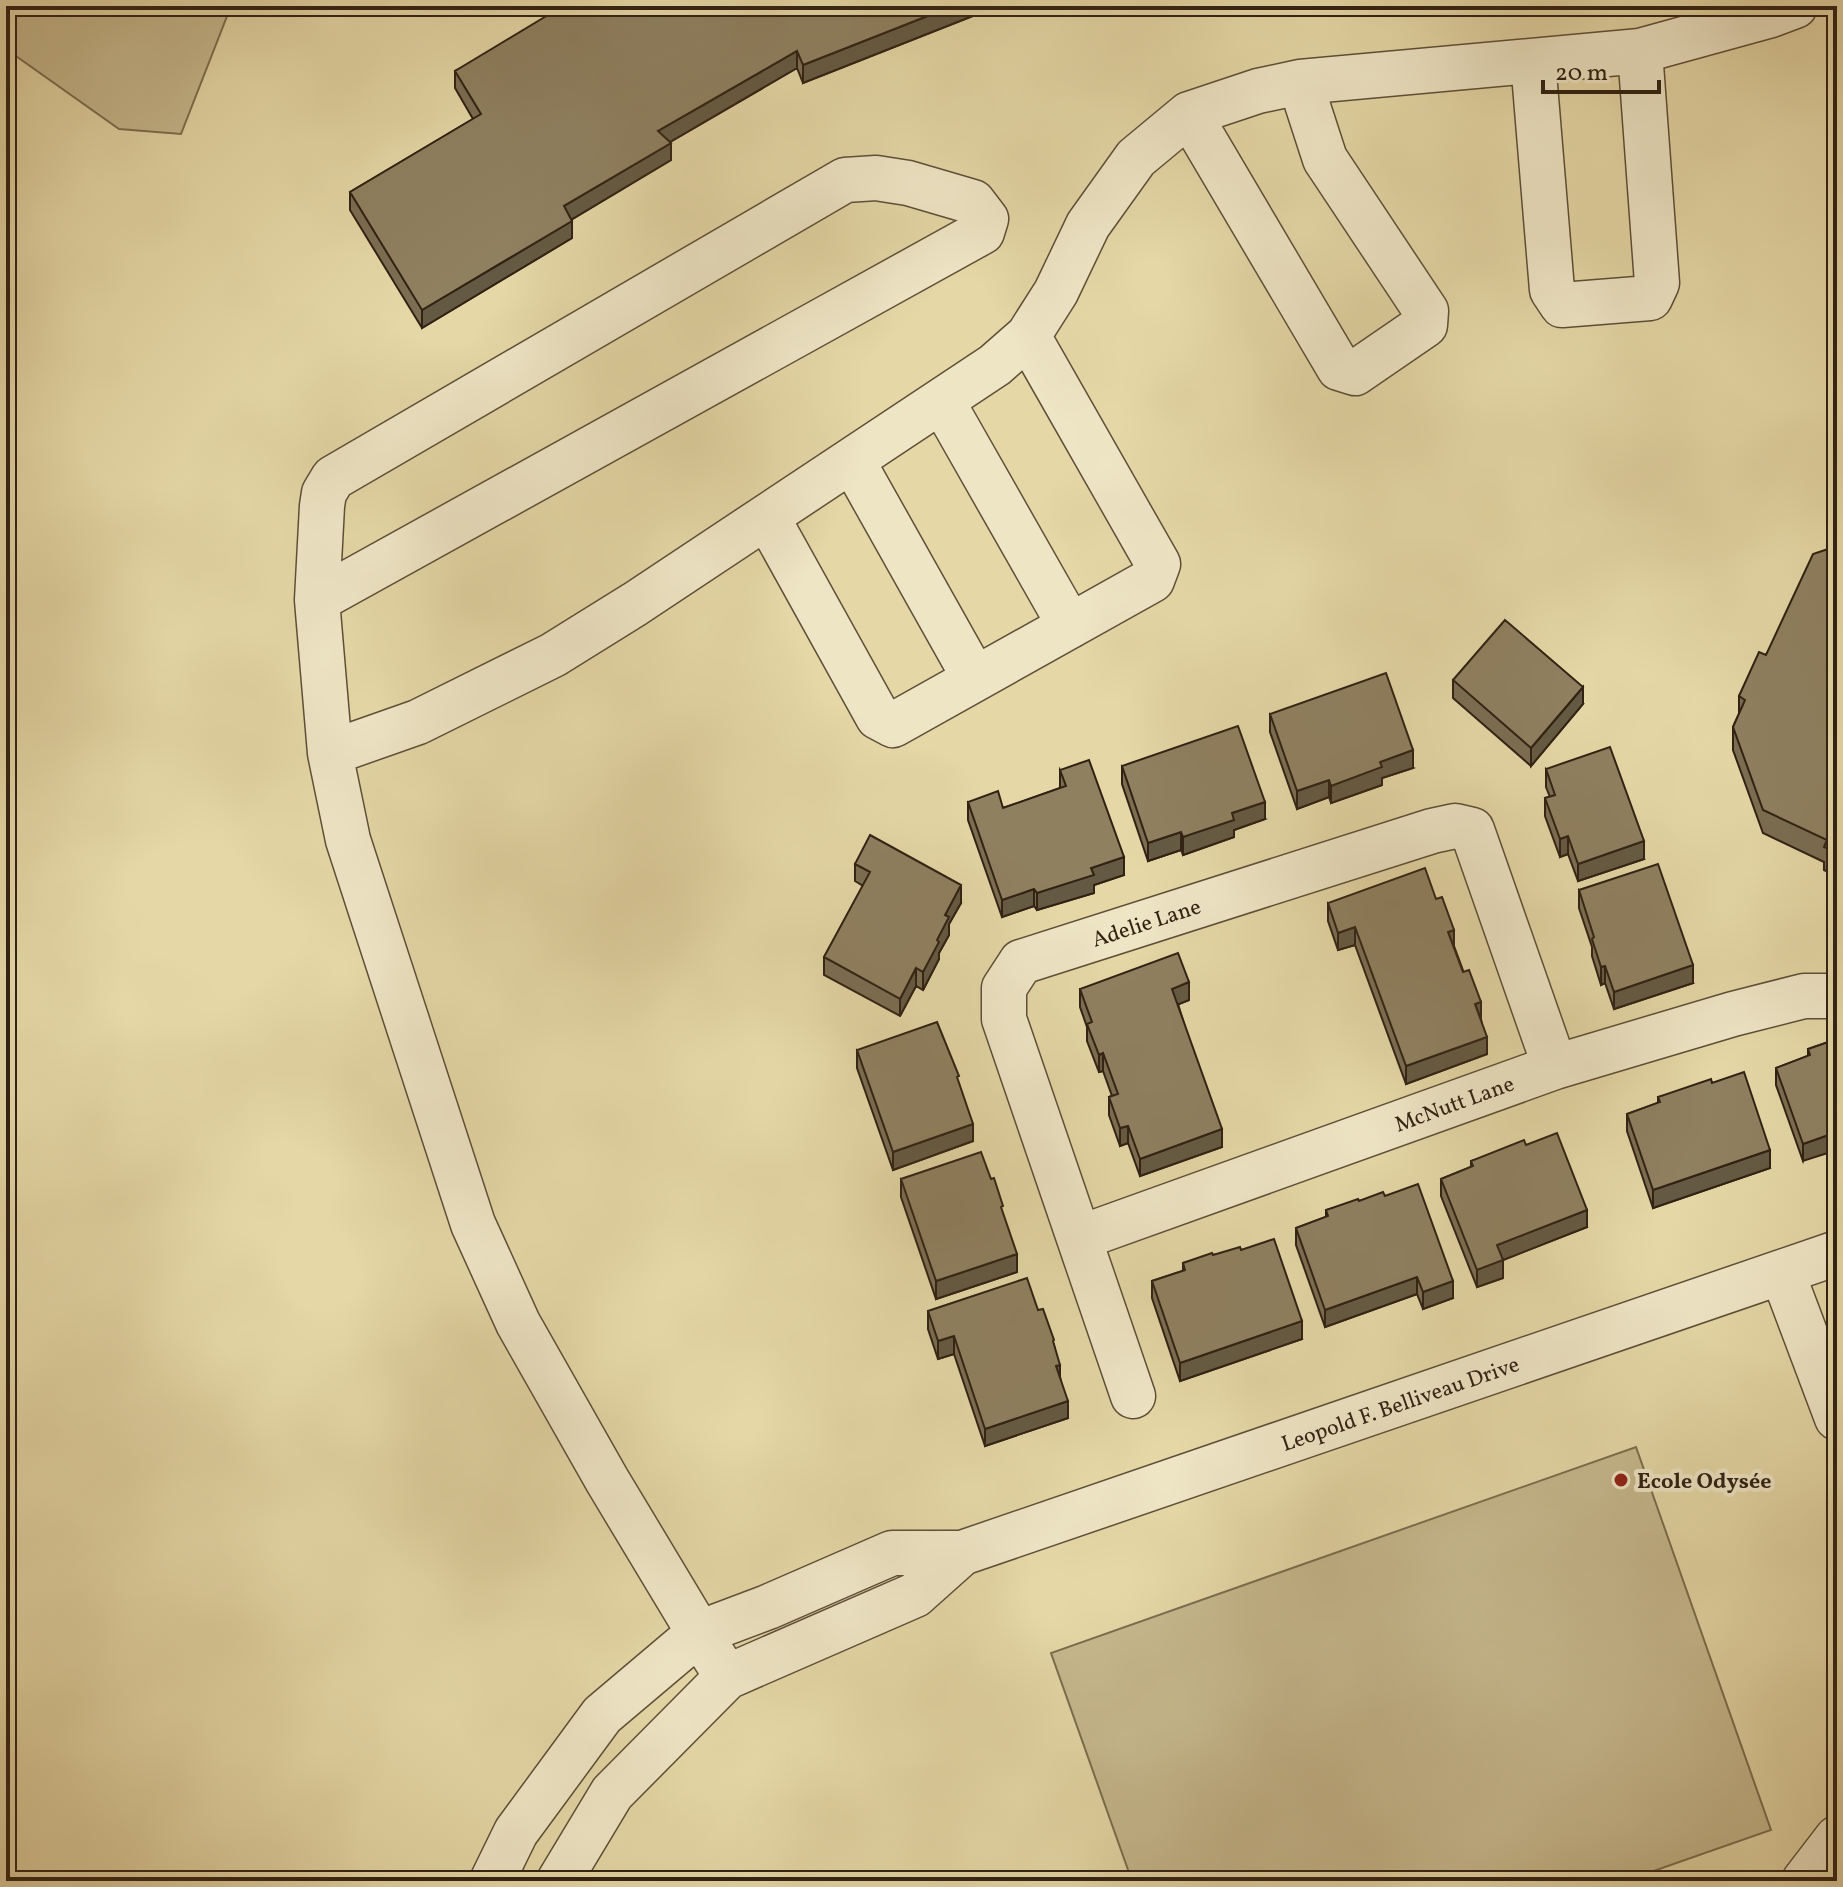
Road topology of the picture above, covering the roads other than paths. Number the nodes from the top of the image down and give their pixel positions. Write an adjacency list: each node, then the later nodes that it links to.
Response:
1 (1795, 6): 2 (street)
2 (1640, 51): 3 (street); 3 (street)
3 (1533, 61): 4 (street)
4 (1300, 82): 5 (street); 5 (street)
5 (1189, 114): 6 (street)
6 (1028, 336): 7 (street); 11 (street)
7 (942, 401): 8 (street); 11 (street)
8 (852, 460): 9 (street); 12 (street)
9 (767, 517): 12 (street); 13 (street)
10 (317, 600): 10 (street); 13 (street)
11 (1070, 626): 12 (street)
12 (975, 679)
13 (330, 753): 22 (street)
14 (1837, 996): 15 (street, McNutt Lane)
15 (1555, 1067): 16 (street, McNutt Lane); 16 (street, Adelie Lane)
16 (1079, 1238): 19 (street, Adelie Lane)
17 (1834, 1263): 18 (street, Leopold F. Belliveau Drive)
18 (1782, 1272): 20 (street); 21 (street, Leopold F. Belliveau Drive)
19 (1133, 1396)
20 (1837, 1418)
21 (962, 1553): 22 (street, Leopold F. Belliveau Drive); 23 (street, Leopold F. Belliveau Drive)
22 (699, 1633): 23 (street); 25 (street, Leopold F. Belliveau Drive)
23 (727, 1677): 26 (street, Leopold F. Belliveau Drive)
24 (1837, 1838): 27 (street)
25 (492, 1881)
26 (559, 1881)
27 (1804, 1881)

